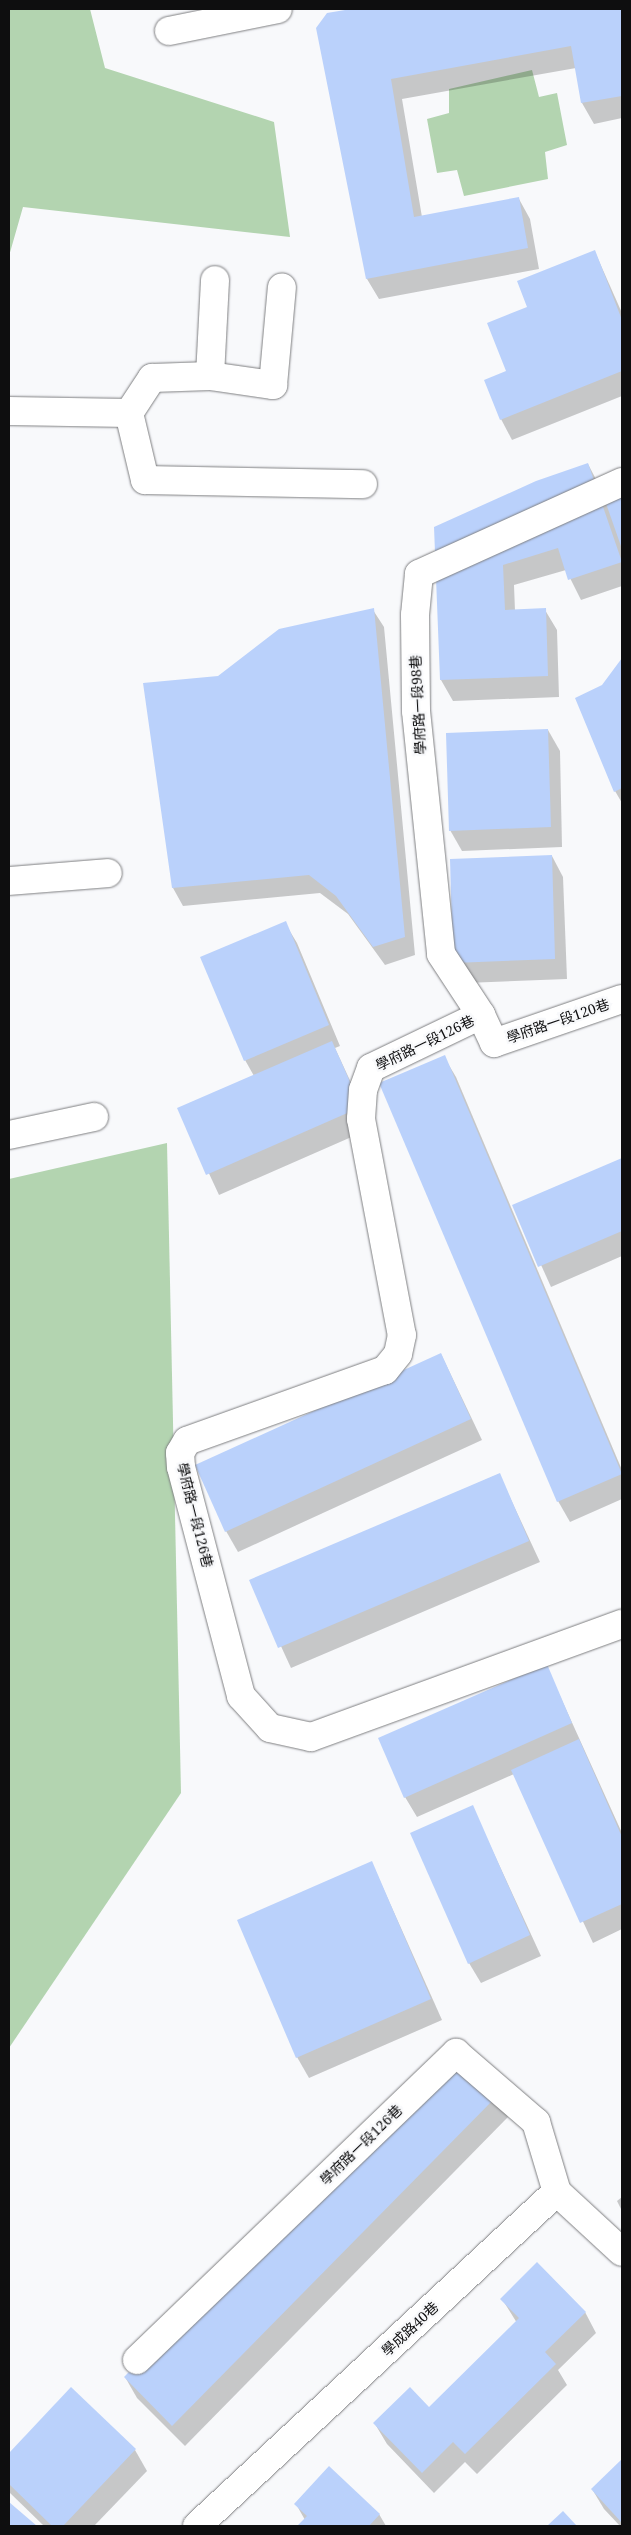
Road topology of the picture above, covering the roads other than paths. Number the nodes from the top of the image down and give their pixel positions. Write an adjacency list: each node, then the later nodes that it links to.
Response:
1 (278, 9): 2 (street)
2 (202, 16): 3 (street)
3 (169, 31)
4 (215, 280): 6 (street)
5 (282, 287): 6 (street)
6 (210, 376): 8 (street)
7 (9, 411): 8 (street)
8 (129, 413): 10 (street)
9 (622, 482): 14 (street, 學府路一段98巷)
10 (363, 484)
11 (108, 873): 12 (street)
12 (9, 880)
13 (622, 998): 15 (street, 學府路一段120巷)
14 (481, 1016): 15 (street, 學府路一段98巷); 18 (street, 學府路一段126巷)
15 (494, 1043)
16 (94, 1117): 17 (street)
17 (9, 1135)
18 (622, 1624)
19 (557, 2192): 20 (street); 21 (street, 學府路一段126巷); 22 (street, 學成路40巷)
20 (622, 2252)
21 (137, 2360)
22 (197, 2526)

